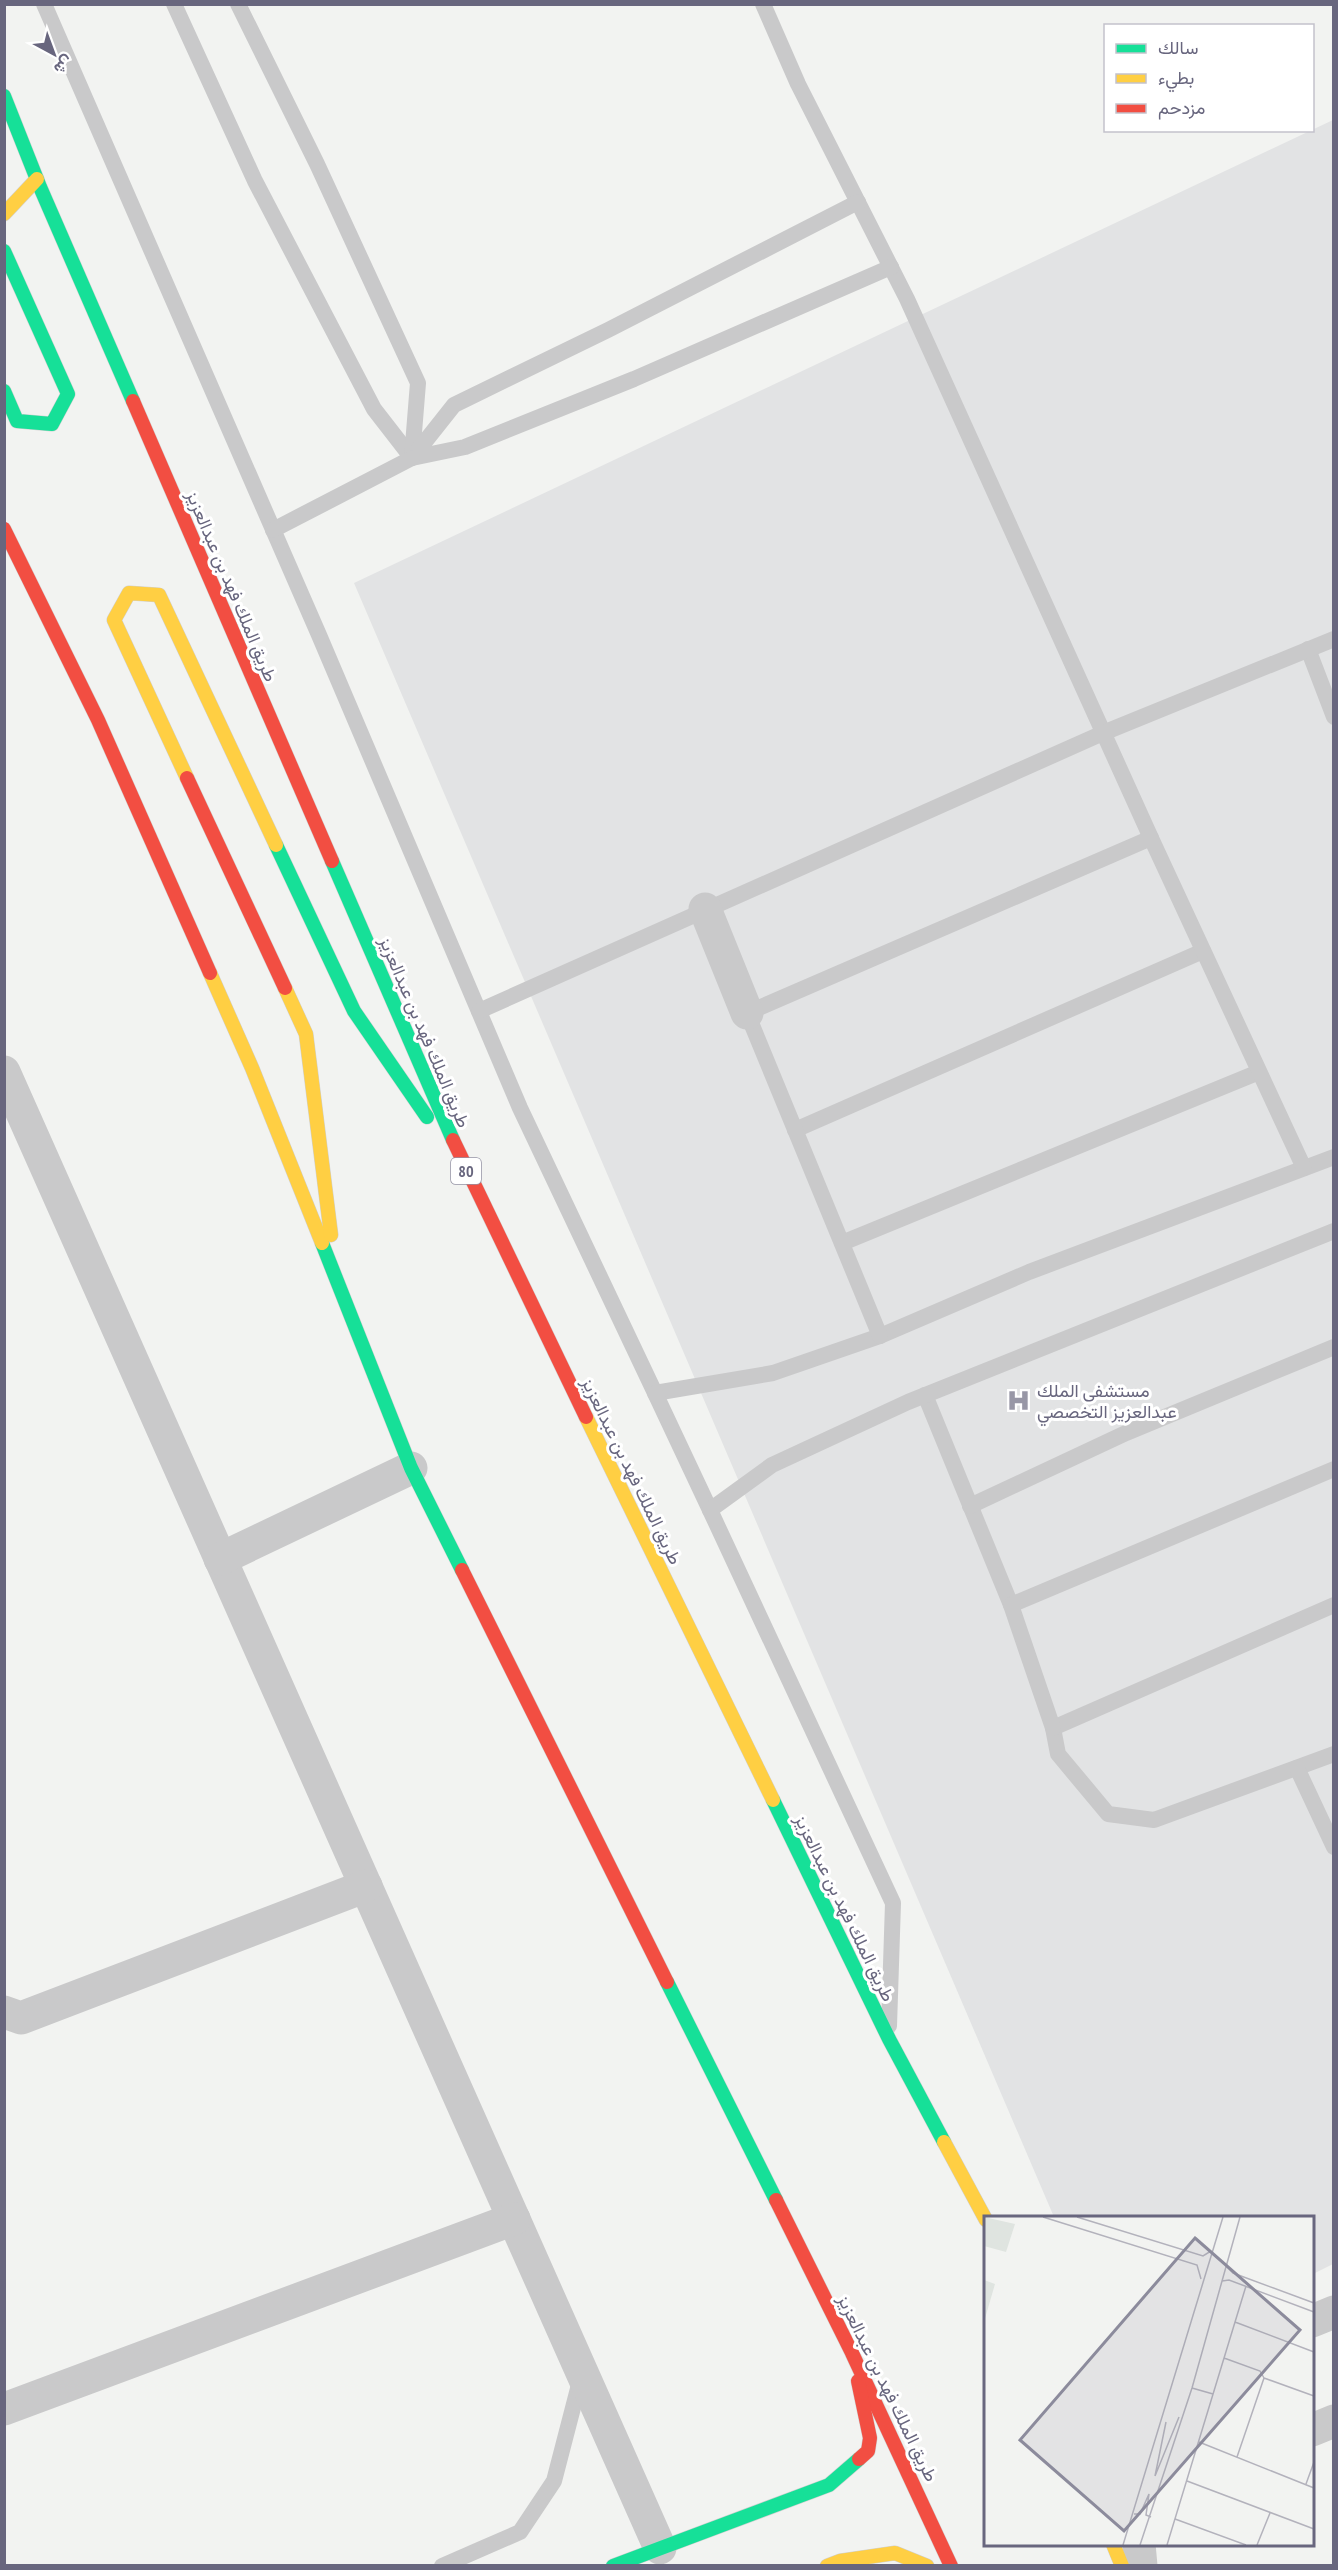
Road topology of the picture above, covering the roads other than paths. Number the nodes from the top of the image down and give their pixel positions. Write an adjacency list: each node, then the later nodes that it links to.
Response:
1 (44, 4): 14 (lane)
2 (174, 4): 12 (lane)
3 (238, 4): 12 (lane)
4 (763, 4): 7 (lane)
5 (4, 96): 6 (main road, طريق الملك فهد بن عبدالعزيز / 80)
6 (37, 179): 8 (main road); 30 (main road, طريق الملك فهد بن عبدالعزيز / 80)
7 (858, 202): 10 (lane); 12 (lane)
8 (4, 214)
9 (4, 251): 11 (main road)
10 (891, 267): 12 (lane); 18 (lane)
11 (4, 391)
12 (412, 458): 14 (lane)
13 (4, 529): 33 (main road, طريق الملك فهد بن عبدالعزيز)
14 (273, 530): 22 (lane)
15 (1334, 639): 16 (lane)
16 (1308, 649): 17 (lane); 18 (lane)
17 (1334, 717)
18 (1103, 732): 19 (lane); 20 (lane)
19 (1151, 838): 21 (lane); 23 (lane)
20 (705, 909): 22 (lane); 23 (street)
21 (1203, 951): 25 (lane); 27 (lane)
22 (479, 1011): 36 (lane)
23 (747, 1013): 27 (lane)
24 (4, 1072): 26 (street)
25 (1259, 1072): 29 (lane); 32 (lane)
26 (14, 1117): 42 (street)
27 (795, 1130): 32 (lane)
28 (1334, 1157): 29 (lane)
29 (1304, 1168): 34 (lane)
30 (469, 1177): 33 (main road); 52 (main road, طريق الملك فهد بن عبدالعزيز / 80)
31 (1332, 1234): 37 (lane)
32 (842, 1243): 34 (lane)
33 (336, 1280): 38 (main road, طريق الملك فهد بن عبدالعزيز)
34 (880, 1336): 36 (lane)
35 (1334, 1347): 40 (lane)
36 (655, 1393): 41 (lane)
37 (925, 1395): 40 (lane); 41 (lane)
38 (411, 1468): 42 (street); 57 (main road, طريق الملك فهد بن عبدالعزيز)
39 (1334, 1469): 43 (lane)
40 (970, 1506): 43 (lane)
41 (710, 1510): 52 (lane)
42 (220, 1559): 50 (street)
43 (1011, 1605): 45 (lane)
44 (1334, 1605): 45 (lane)
45 (1053, 1728): 47 (lane)
46 (1334, 1754): 47 (lane)
47 (1297, 1768): 48 (lane)
48 (1328, 1822): 49 (lane)
49 (1334, 1847)
50 (366, 1887): 51 (street); 54 (street)
51 (4, 2012)
52 (889, 2039): 53 (main road, طريق الملك فهد بن عبدالعزيز / 80)
53 (984, 2216)
54 (514, 2219): 58 (street); 59 (street)
55 (1334, 2312): 56 (street)
56 (1314, 2320)
57 (852, 2353): 64 (main road); 69 (main road, طريق الملك فهد بن عبدالعزيز)
58 (582, 2373): 64 (street); 65 (lane)
59 (4, 2409)
60 (1334, 2421): 61 (street)
61 (1314, 2429)
62 (1114, 2546): 70 (main road)
63 (1139, 2546): 71 (street)
64 (660, 2548): 66 (main road)
65 (442, 2565)
66 (613, 2565)
67 (827, 2565): 68 (main road)
68 (927, 2565)
69 (951, 2565)
70 (1122, 2565)
71 (1141, 2565)

